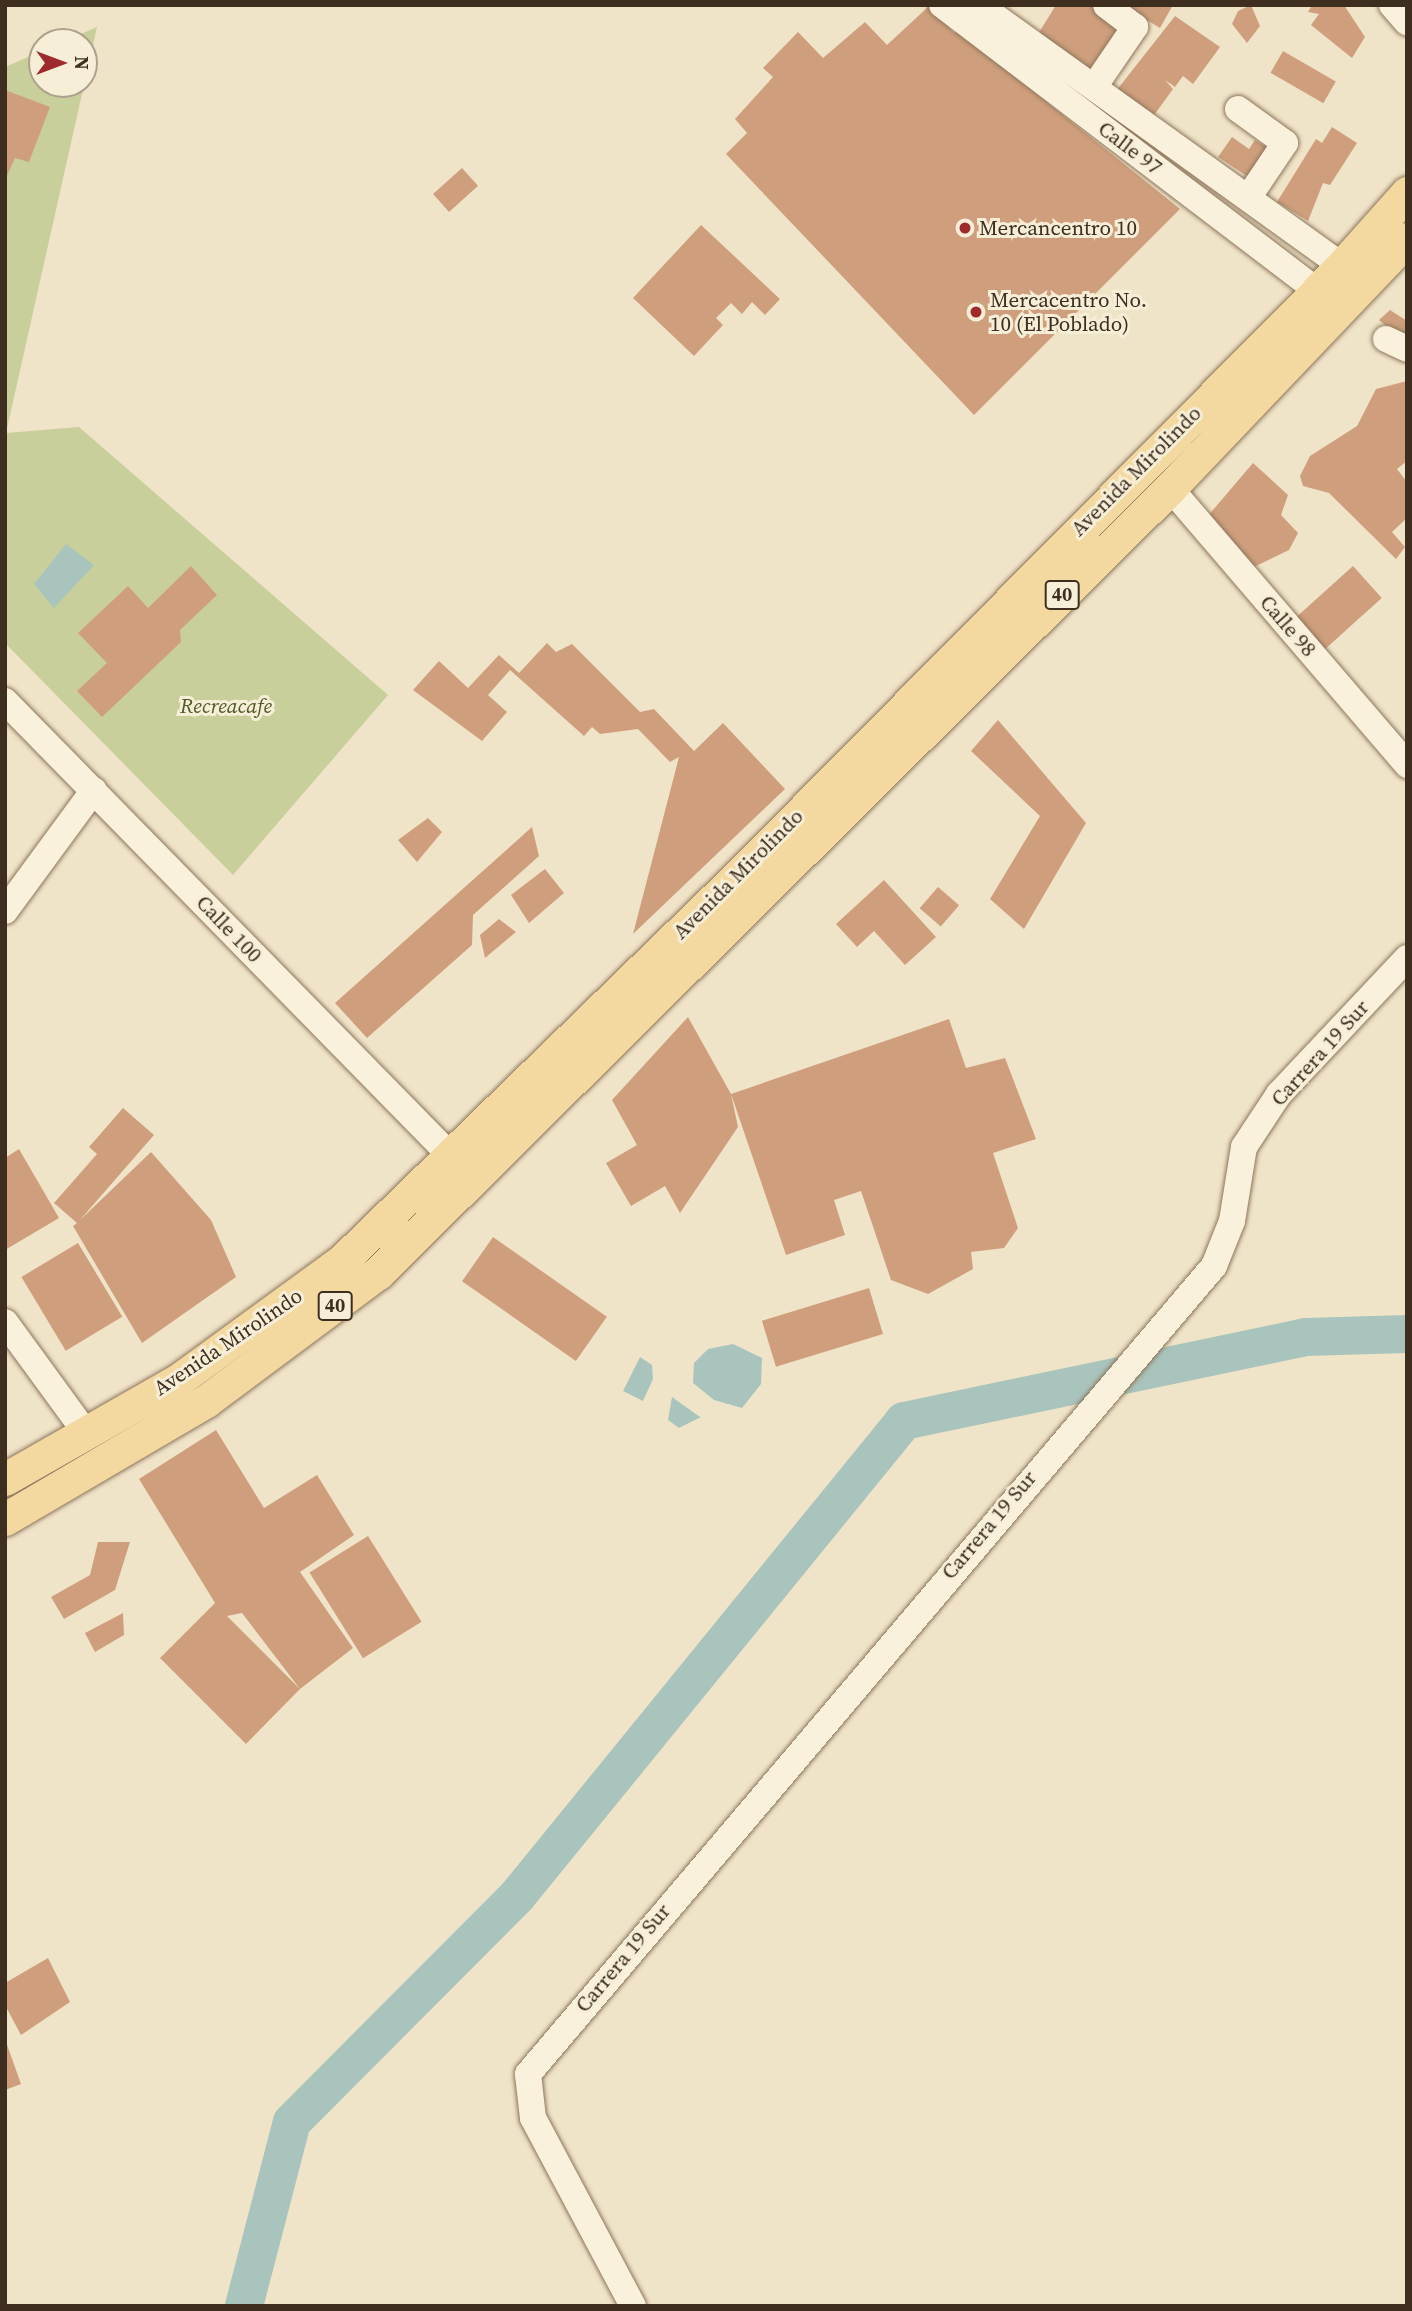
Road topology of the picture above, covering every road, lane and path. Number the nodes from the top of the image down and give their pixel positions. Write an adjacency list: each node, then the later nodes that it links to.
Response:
1 (942, 5): 12 (street, Calle 97)
2 (979, 5): 6 (street)
3 (1106, 5): 6 (street)
4 (1392, 5): 5 (street)
5 (1407, 22)
6 (1094, 87): 9 (street)
7 (1238, 108): 9 (street)
8 (1407, 193): 11 (main road, Avenida Mirolindo / 40)
9 (1248, 198): 11 (street)
10 (1407, 239): 13 (main road, Avenida Mirolindo / 40)
11 (1342, 267): 12 (main road, Avenida Mirolindo / 40)
12 (1318, 291): 19 (main road, Avenida Mirolindo / 40)
13 (1170, 488): 15 (street, Calle 98); 19 (main road, Avenida Mirolindo / 40)
14 (5, 701): 16 (street, Calle 100)
15 (1407, 765)
16 (94, 790): 17 (street); 20 (street, Calle 100)
17 (5, 911)
18 (1407, 958): 25 (street, Carrera 19 Sur)
19 (609, 1023): 20 (main road, Avenida Mirolindo / 40)
20 (467, 1163): 22 (main road, Avenida Mirolindo / 40); 24 (main road, Avenida Mirolindo / 40)
21 (5, 1322): 22 (street)
22 (86, 1433): 23 (main road, Avenida Mirolindo / 40)
23 (5, 1479)
24 (5, 1518)
25 (633, 2306)

